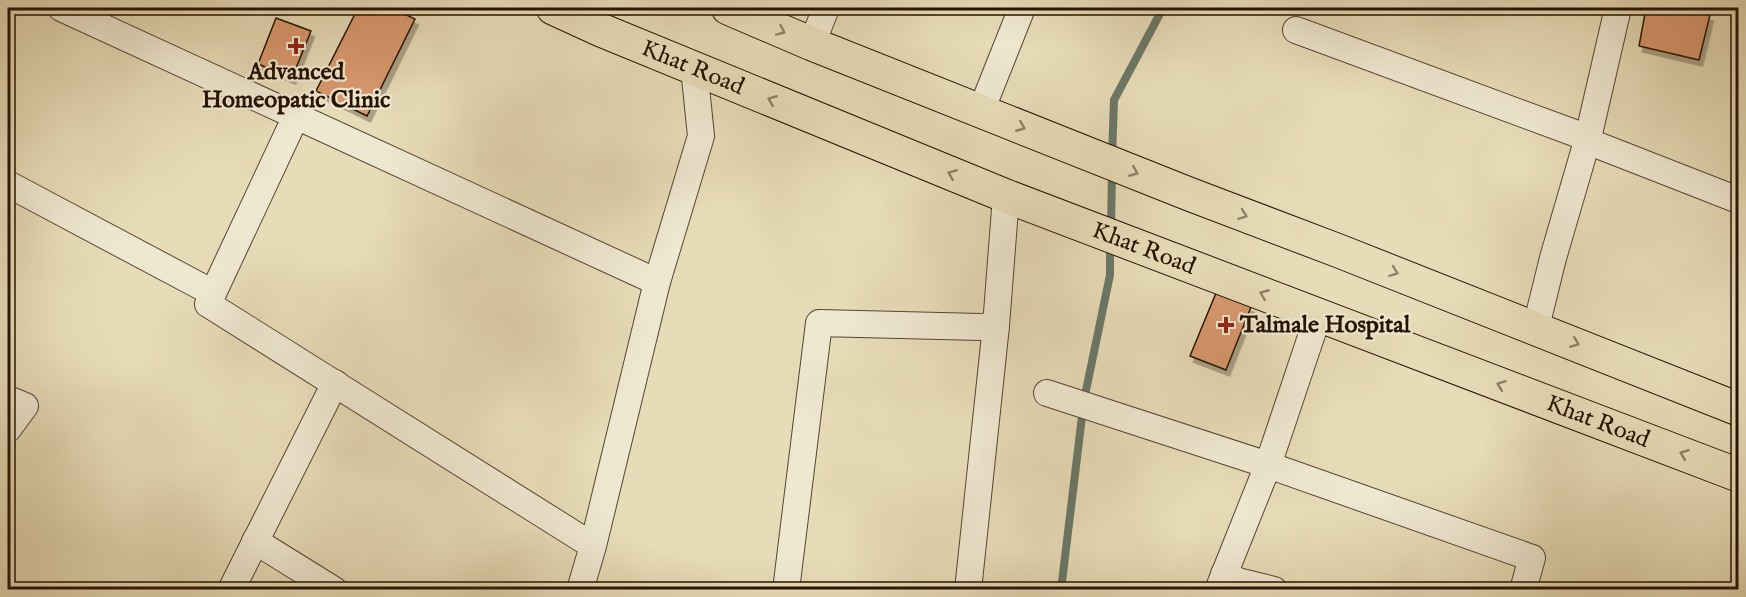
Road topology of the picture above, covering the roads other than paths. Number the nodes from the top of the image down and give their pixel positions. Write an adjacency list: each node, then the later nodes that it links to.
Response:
1 (61, 8): 11 (street)
2 (553, 8): 9 (highway, Khat Road)
3 (728, 8): 8 (highway, one-way to 8)
4 (826, 8): 8 (street)
5 (1022, 8): 10 (street)
6 (1618, 8): 12 (street)
7 (1296, 30): 12 (street)
8 (812, 44): 10 (highway)
9 (694, 68): 14 (highway, Khat Road, one-way to 9); 16 (street)
10 (981, 111): 20 (highway, one-way to 20)
11 (296, 116): 16 (street); 17 (street)
12 (1588, 139): 15 (street); 20 (street)
13 (8, 184): 17 (street)
14 (1006, 196): 18 (highway, Khat Road, one-way to 14); 19 (street)
15 (1738, 200)
16 (657, 282): 29 (street)
17 (213, 293): 21 (street)
18 (1318, 316): 26 (street); 27 (highway, Khat Road, one-way to 18)
19 (996, 326): 34 (street); 35 (street)
20 (1536, 327): 24 (highway, one-way to 24)
21 (335, 384): 28 (street); 29 (street)
22 (1047, 393): 26 (street)
23 (8, 399): 25 (street)
24 (1738, 409)
25 (8, 429)
26 (1268, 465): 30 (street); 37 (street)
27 (1738, 475)
28 (255, 541): 31 (street); 32 (street)
29 (593, 546): 33 (street)
30 (1221, 582): 36 (street)
31 (231, 590)
32 (334, 590)
33 (580, 590)
34 (786, 590)
35 (968, 590)
36 (1274, 590)
37 (1523, 590)

